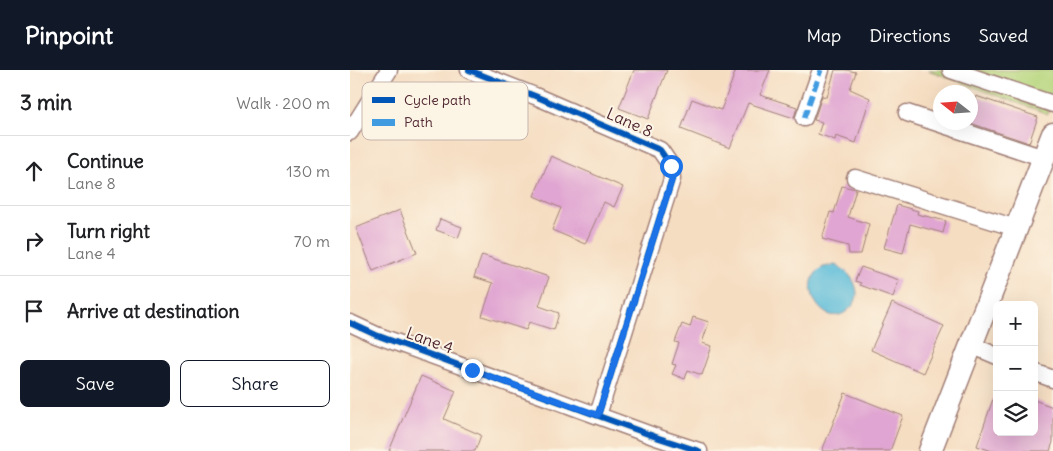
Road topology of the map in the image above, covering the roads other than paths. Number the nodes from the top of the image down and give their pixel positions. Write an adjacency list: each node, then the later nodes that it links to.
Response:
1 (389, 70): 5 (street)
2 (469, 70): 6 (street, Lane 8)
3 (821, 70): 11 (street)
4 (951, 70): 8 (street)
5 (381, 82)
6 (499, 82)
7 (528, 93): 22 (street, Lane 8)
8 (1053, 104)
9 (362, 113): 12 (street)
10 (907, 113): 14 (street)
11 (804, 118)
12 (350, 132)
13 (1053, 134): 14 (main road)
14 (1044, 158): 16 (main road)
15 (855, 178): 16 (street)
16 (1016, 228): 18 (main road)
17 (350, 323): 22 (street, Lane 4)
18 (971, 345): 19 (street); 24 (main road)
19 (993, 354)
20 (1038, 374): 21 (street)
21 (1053, 380)
22 (598, 415): 23 (street, Lane 4)
23 (699, 451)
24 (930, 451)

